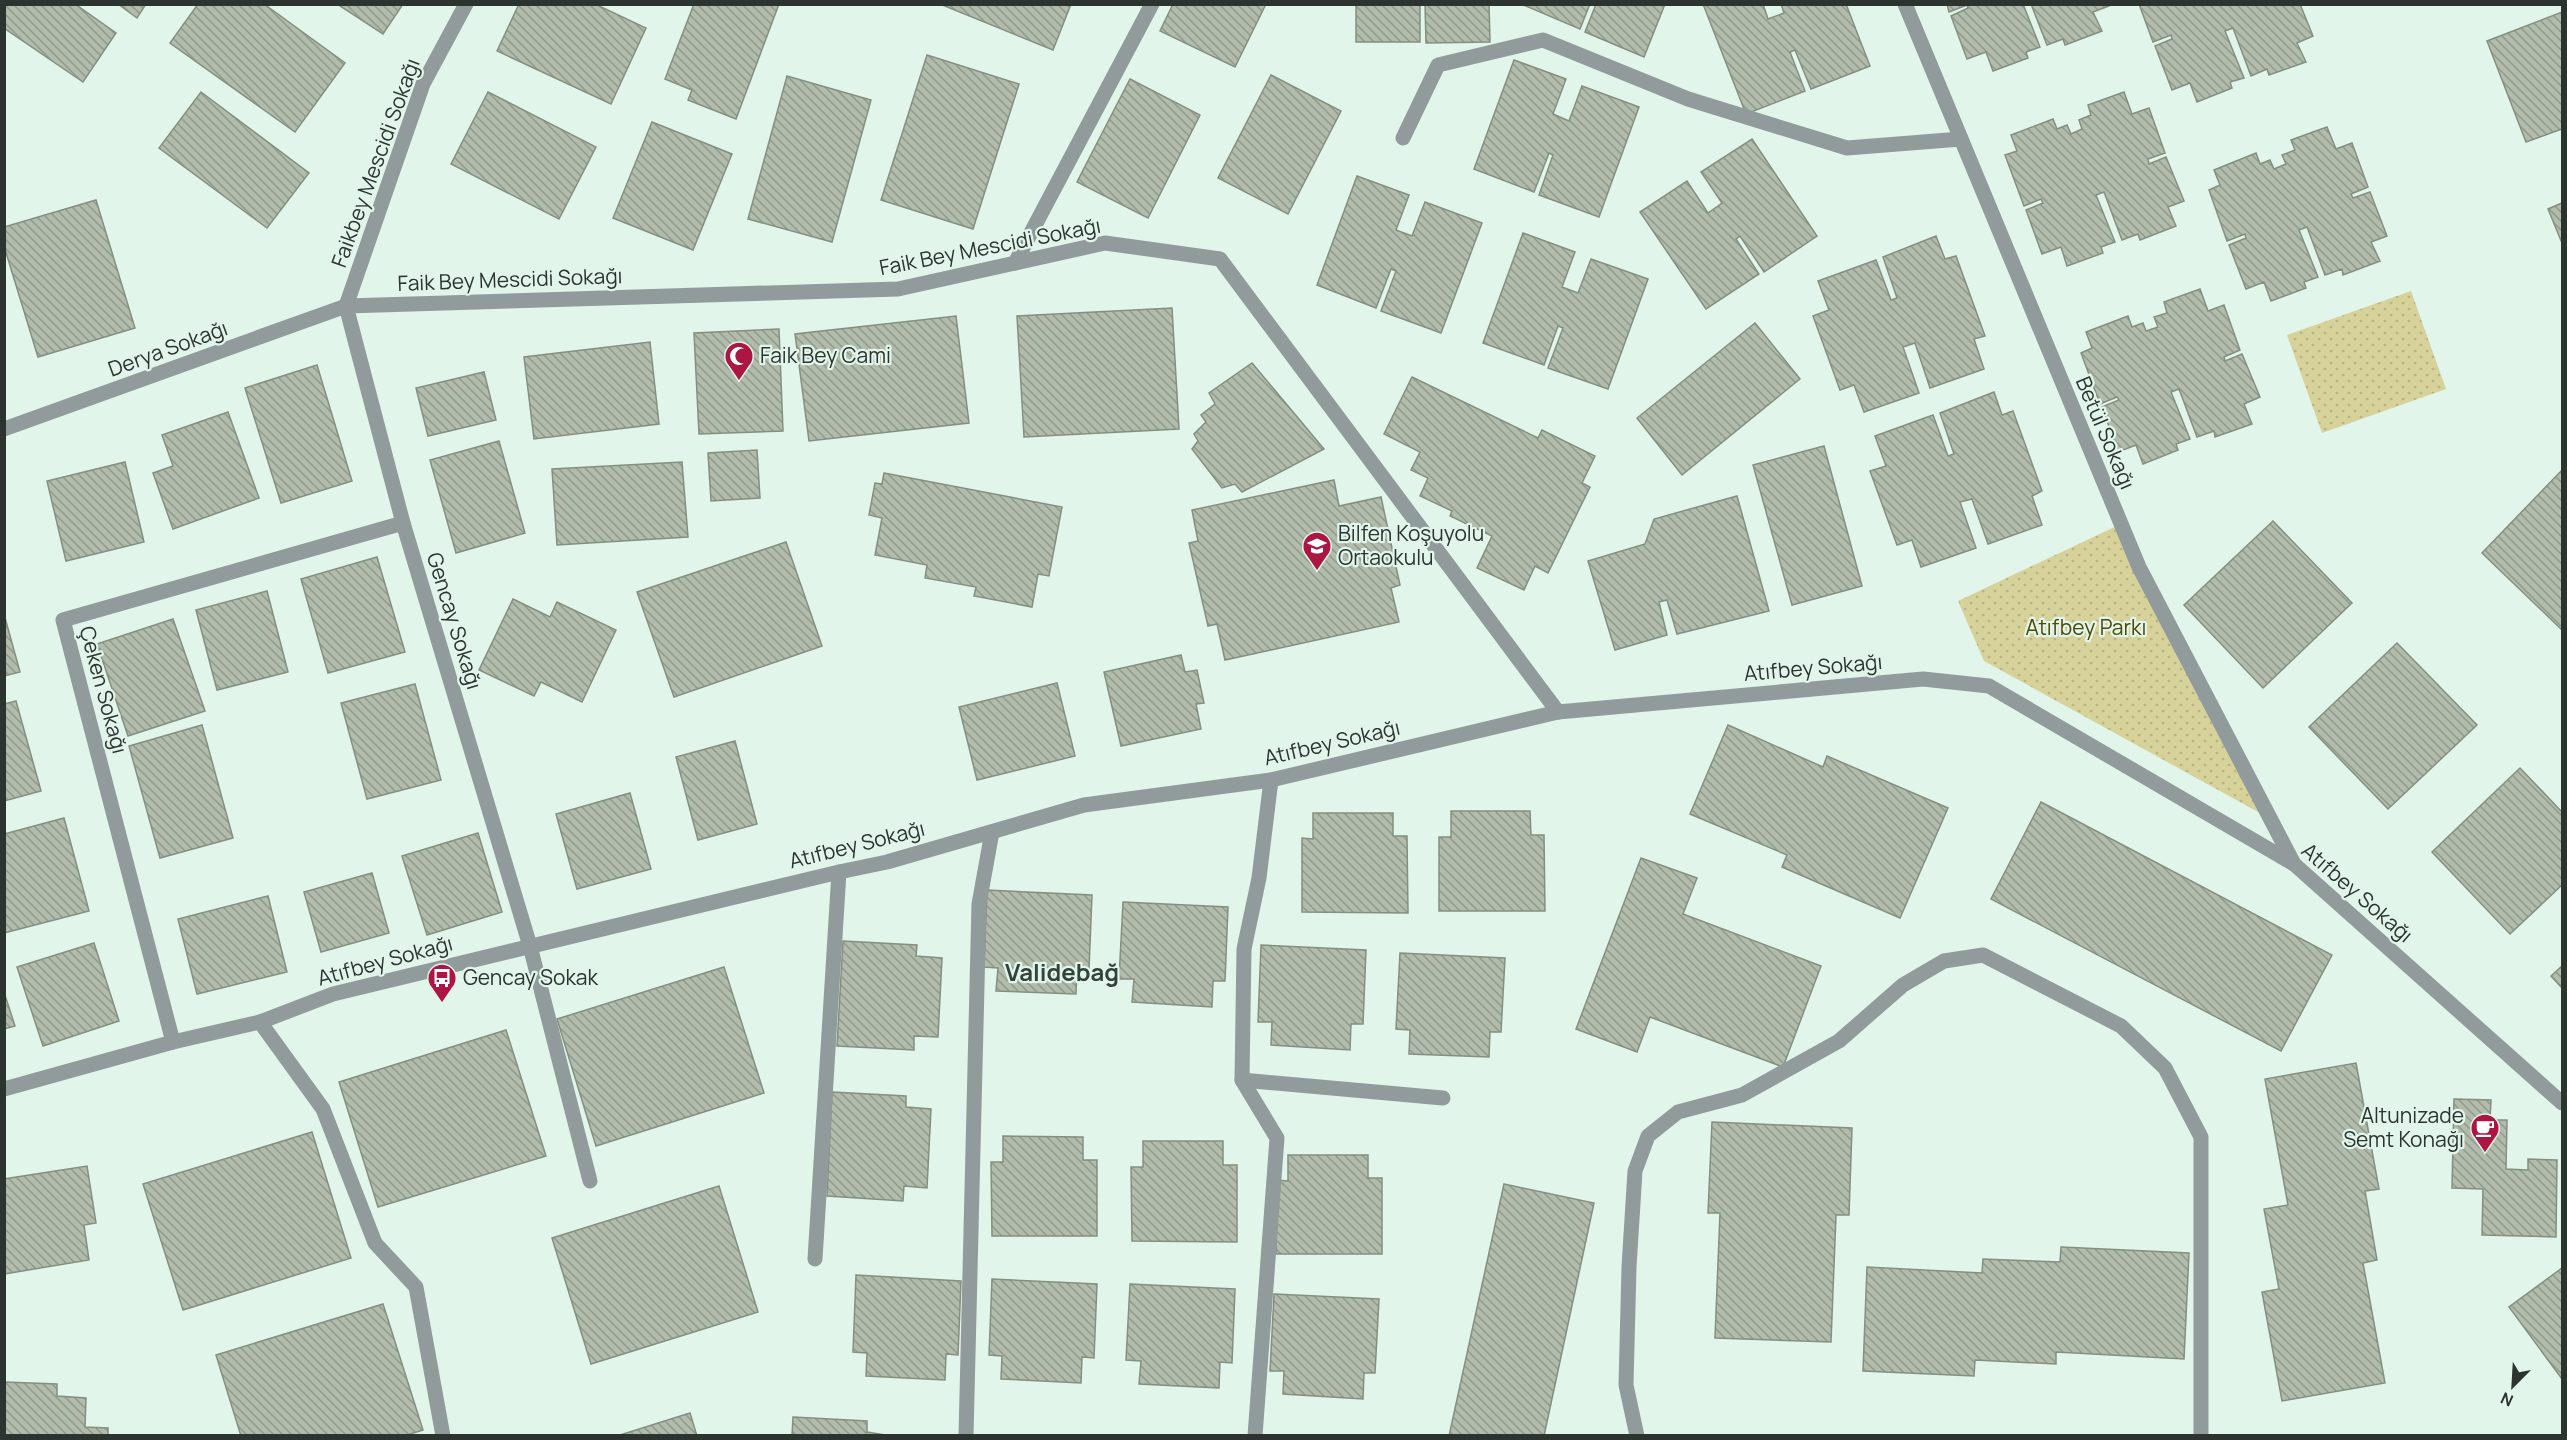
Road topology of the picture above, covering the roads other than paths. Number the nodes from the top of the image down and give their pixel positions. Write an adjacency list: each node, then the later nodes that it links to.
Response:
1 (466, 4): 7 (street, Faikbey Mescidi Sokağı)
2 (1152, 4): 6 (street)
3 (1905, 4): 5 (street, Betül Sokağı)
4 (1403, 138): 5 (street)
5 (1961, 139): 13 (street, Betül Sokağı)
6 (1015, 263): 7 (street, Faik Bey Mescidi Sokağı); 10 (street, Faik Bey Mescidi Sokağı)
7 (346, 306): 8 (street, Derya Sokağı); 9 (street, Gencay Sokağı)
8 (4, 429)
9 (403, 523): 15 (street, Gencay Sokağı); 17 (street, Çeken Sokağı)
10 (1558, 712): 11 (street, Atıfbey Sokağı); 13 (street, Atıfbey Sokağı)
11 (1271, 780): 12 (street, Atıfbey Sokağı); 18 (street)
12 (992, 832): 14 (street, Atıfbey Sokağı); 25 (street)
13 (2294, 864): 21 (street, Atıfbey Sokağı)
14 (839, 872): 15 (street, Atıfbey Sokağı); 23 (street)
15 (530, 946): 16 (street, Atıfbey Sokağı); 22 (street, Gencay Sokağı)
16 (260, 1022): 17 (street, Atıfbey Sokağı); 24 (street)
17 (173, 1042): 19 (street, Atıfbey Sokağı)
18 (1242, 1080): 20 (street); 26 (street)
19 (4, 1089)
20 (1443, 1098)
21 (2562, 1103)
22 (590, 1181)
23 (815, 1259)
24 (443, 1436)
25 (966, 1436)
26 (1255, 1436)
27 (1637, 1436): 28 (street)
28 (2201, 1436)

